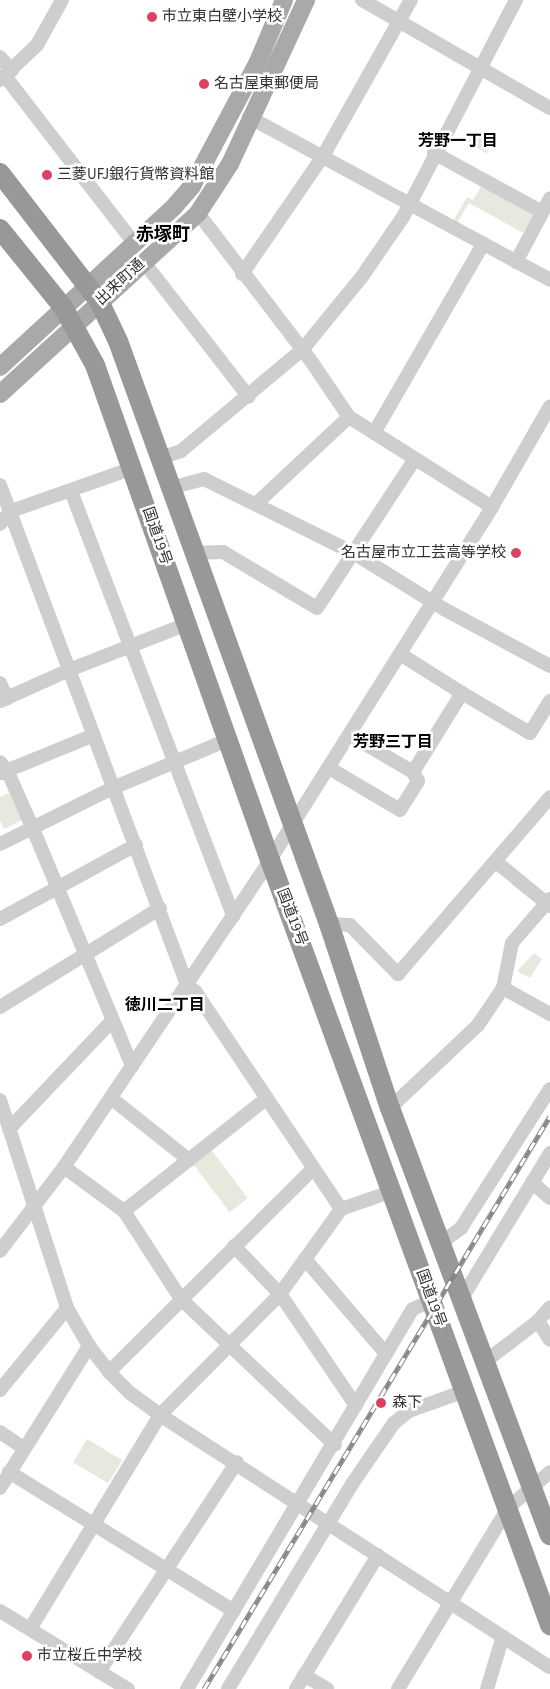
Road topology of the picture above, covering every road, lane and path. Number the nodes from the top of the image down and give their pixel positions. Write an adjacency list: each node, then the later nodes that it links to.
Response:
1 (62, 0): 10 (street)
2 (284, 0): 21 (main road, 出来町通)
3 (306, 0): 12 (main road, 出来町通)
4 (362, 0): 7 (street)
5 (412, 0): 7 (street)
6 (516, 0): 9 (street)
7 (399, 21): 9 (street); 14 (street)
8 (0, 57): 10 (street)
9 (479, 68): 11 (street); 13 (street)
10 (6, 76): 21 (street)
11 (550, 108)
12 (249, 117): 14 (street); 19 (main road, 出来町通)
13 (434, 152): 17 (street); 18 (street)
14 (323, 156): 17 (street); 25 (street)
15 (0, 173): 27 (highway, 国道19号)
16 (550, 198): 18 (street)
17 (408, 202): 22 (street); 31 (street)
18 (542, 212): 24 (street)
19 (198, 213): 23 (main road, 出来町通); 25 (street)
20 (0, 229): 29 (highway, 国道19号)
21 (134, 243): 27 (main road, 出来町通)
22 (483, 244): 24 (street); 37 (street)
23 (142, 261): 28 (main road, 出来町通); 34 (street)
24 (516, 262): 26 (street)
25 (242, 274): 31 (street)
26 (550, 280)
27 (86, 284): 28 (highway, 国道19号); 29 (main road, 出来町通)
28 (100, 301): 30 (main road, 出来町通); 38 (highway, 国道19号)
29 (64, 307): 30 (highway, 国道19号); 32 (main road, 出来町通)
30 (74, 325): 33 (main road, 出来町通); 40 (highway, 国道19号)
31 (302, 350): 34 (street); 36 (street)
32 (0, 367)
33 (0, 394)
34 (248, 397): 38 (street)
35 (550, 406): 45 (street)
36 (349, 417): 37 (street); 44 (street)
37 (374, 433): 39 (street)
38 (160, 458): 42 (highway, 国道19号)
39 (415, 459): 45 (street); 48 (street)
40 (133, 468): 43 (street); 51 (highway, 国道19号)
41 (0, 485): 46 (street)
42 (170, 488): 44 (street); 49 (highway, 国道19号)
43 (72, 491): 46 (street); 52 (street)
44 (256, 504): 48 (street)
45 (492, 507): 50 (street)
46 (11, 511): 47 (street); 55 (street)
47 (0, 524)
48 (352, 552): 49 (street); 50 (street)
49 (194, 554): 69 (highway, 国道19号)
50 (434, 601): 53 (street); 54 (street)
51 (186, 624): 52 (street); 62 (highway, 国道19号)
52 (129, 646): 55 (street); 63 (street)
53 (400, 654): 57 (street); 61 (street)
54 (550, 666)
55 (69, 670): 58 (street); 60 (street)
56 (0, 683): 58 (street)
57 (462, 693): 59 (street); 66 (street)
58 (3, 700)
59 (550, 701)
60 (94, 735): 65 (street); 67 (street)
61 (350, 735): 64 (street); 66 (street)
62 (230, 739): 63 (street); 73 (highway, 国道19号)
63 (173, 762): 67 (street); 78 (street)
64 (329, 768): 66 (street); 69 (street)
65 (2, 769): 70 (street)
66 (413, 772)
67 (115, 787): 70 (street); 72 (street)
68 (550, 797): 74 (street)
69 (293, 824): 73 (street); 80 (highway, 国道19号)
70 (33, 828): 71 (street); 75 (street)
71 (0, 844)
72 (136, 845): 75 (street); 77 (street)
73 (270, 860): 78 (street); 99 (highway, 国道19号)
74 (495, 860): 76 (street); 80 (street)
75 (58, 887): 79 (street); 81 (street)
76 (548, 903): 83 (street)
77 (160, 908): 81 (street); 82 (street)
78 (233, 916): 82 (street)
79 (0, 919)
80 (329, 924): 92 (highway, 国道19号)
81 (86, 953): 84 (street); 86 (street)
82 (187, 985): 87 (street); 90 (street)
83 (503, 988): 85 (street); 92 (street)
84 (0, 1007)
85 (550, 1014)
86 (112, 1021): 87 (street); 93 (street)
87 (132, 1066): 89 (street)
88 (550, 1089): 104 (street)
89 (111, 1098): 95 (street); 96 (street)
90 (267, 1098): 95 (street); 97 (street)
91 (0, 1100): 93 (street)
92 (390, 1108): 104 (highway, 国道19号)
93 (5, 1121): 102 (street)
94 (550, 1153): 98 (street)
95 (189, 1160): 103 (street)
96 (64, 1167): 102 (street); 103 (street)
97 (313, 1169): 101 (street); 105 (street)
98 (532, 1182): 100 (street); 110 (street)
99 (393, 1191): 101 (street); 111 (highway, 国道19号)
100 (550, 1198)
101 (341, 1209): 107 (street)
102 (34, 1210): 106 (street); 113 (street)
103 (124, 1211): 109 (street)
104 (442, 1242): 110 (highway, 国道19号)
105 (234, 1246): 108 (street); 109 (street)
106 (0, 1251)
107 (306, 1259): 108 (street); 118 (street)
108 (280, 1294): 117 (street); 123 (street)
109 (181, 1298): 117 (street); 120 (street)
110 (462, 1298): 119 (highway, 国道19号)
111 (432, 1300): 118 (street); 122 (highway, 国道19号)
112 (550, 1307): 114 (street)
113 (67, 1308): 116 (street); 121 (street)
114 (538, 1321): 115 (street); 119 (street)
115 (550, 1340)
116 (89, 1346): 120 (street); 127 (street)
117 (228, 1346): 124 (street); 126 (street)
118 (386, 1354): 123 (street)
119 (486, 1361): 131 (highway, 国道19号)
120 (109, 1372): 124 (street)
121 (0, 1390)
122 (465, 1391): 134 (highway, 国道19号); 136 (street)
123 (356, 1406): 126 (street)
124 (160, 1415): 128 (street); 135 (street)
125 (0, 1432): 127 (street)
126 (335, 1445): 133 (street)
127 (24, 1448): 129 (street)
128 (237, 1462): 133 (street); 139 (street)
129 (9, 1472): 132 (street); 135 (street)
130 (550, 1472): 131 (street)
131 (533, 1486): 134 (street); 137 (highway, 国道19号)
132 (0, 1488)
133 (299, 1504): 136 (street); 142 (street)
134 (508, 1508): 140 (street); 143 (highway, 国道19号)
135 (93, 1524): 139 (street); 144 (street)
136 (327, 1524): 138 (street); 151 (street)
137 (550, 1535)
138 (378, 1555): 140 (street); 148 (street)
139 (166, 1570): 142 (street); 147 (street)
140 (451, 1602): 145 (street); 154 (street)
141 (0, 1611): 144 (street)
142 (234, 1611): 150 (street)
143 (550, 1625)
144 (30, 1629): 147 (street)
145 (503, 1636): 146 (street); 155 (street)
146 (550, 1667)
147 (100, 1672): 149 (street)
148 (304, 1675): 152 (street); 153 (street)
149 (128, 1689)
150 (187, 1689)
151 (228, 1689)
152 (296, 1689)
153 (327, 1689)
154 (398, 1689)
155 (487, 1689)

